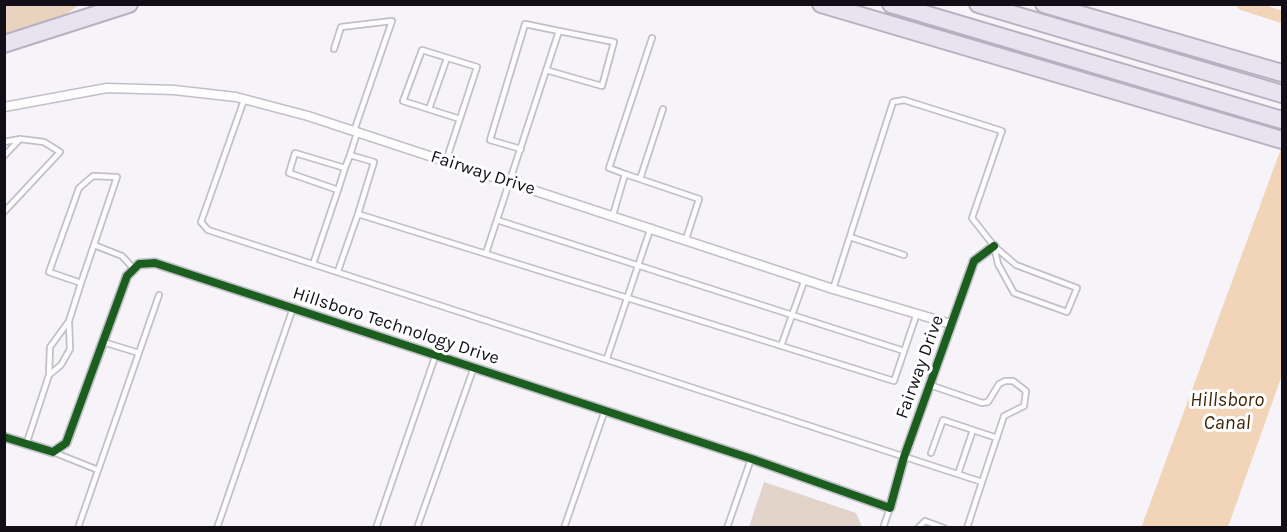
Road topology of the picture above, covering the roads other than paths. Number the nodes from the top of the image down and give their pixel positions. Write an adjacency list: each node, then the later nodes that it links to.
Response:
1 (129, 4): 8 (highway)
2 (821, 4): 21 (highway)
3 (891, 4): 19 (highway)
4 (978, 4): 13 (highway)
5 (1044, 4): 12 (highway)
6 (559, 31): 11 (lane); 11 (lane); 24 (lane)
7 (652, 38): 29 (lane)
8 (4, 44)
9 (334, 48): 20 (lane)
10 (447, 58): 16 (lane); 16 (lane); 18 (lane)
11 (546, 70): 24 (lane)
12 (1282, 73)
13 (1282, 94)
14 (244, 100): 15 (street, Fairway Drive); 20 (street, Fairway Drive); 44 (lane)
15 (4, 107)
16 (429, 109): 18 (lane)
17 (663, 109): 30 (lane)
18 (460, 119): 27 (lane)
19 (1279, 119)
20 (356, 132): 25 (lane); 27 (street, Fairway Drive)
21 (1276, 138)
22 (20, 139): 23 (lane); 26 (lane); 33 (lane)
23 (4, 142)
24 (521, 150): 31 (lane)
25 (350, 155): 28 (lane); 34 (lane)
26 (4, 156)
27 (446, 161): 31 (street, Fairway Drive)
28 (345, 168): 32 (lane); 32 (lane)
29 (625, 174): 30 (lane); 35 (lane)
30 (640, 179): 39 (lane)
31 (510, 182): 35 (street, Fairway Drive); 36 (lane)
32 (338, 190): 44 (lane)
33 (4, 212)
34 (358, 214): 42 (lane); 47 (lane)
35 (613, 215): 37 (street, Fairway Drive)
36 (498, 220): 42 (lane); 45 (lane)
37 (651, 227): 39 (street, Fairway Drive); 45 (lane)
38 (849, 237): 41 (lane); 43 (lane); 50 (lane)
39 (686, 239): 48 (street, Fairway Drive)
40 (94, 245): 46 (lane); 49 (lane); 49 (lane)
41 (994, 246): 41 (lane); 57 (street, Fairway Drive)
42 (486, 253): 52 (lane)
43 (904, 255)
44 (314, 264): 47 (lane)
45 (638, 265): 52 (lane); 55 (lane)
46 (134, 269): 53 (street, Hillsboro Technology Drive); 58 (street)
47 (338, 272): 63 (lane)
48 (805, 279): 50 (street, Fairway Drive); 55 (lane)
49 (81, 283): 56 (lane)
50 (833, 289): 54 (street, Fairway Drive)
51 (159, 295): 61 (lane)
52 (628, 296): 59 (lane); 63 (lane)
53 (293, 308): 62 (street, Hillsboro Technology Drive); 81 (lane)
54 (917, 314): 57 (street, Fairway Drive); 60 (lane)
55 (792, 315): 59 (lane); 60 (lane)
56 (69, 321): 65 (lane); 65 (lane)
57 (951, 324): 66 (street, Fairway Drive)
58 (103, 342): 61 (lane); 72 (street)
59 (781, 346): 60 (lane)
60 (904, 351)
61 (139, 353): 76 (lane)
62 (436, 354): 64 (street, Hillsboro Technology Drive); 82 (lane)
63 (607, 358): 74 (lane)
64 (474, 366): 67 (street, Hillsboro Technology Drive); 83 (lane)
65 (49, 375): 71 (lane)
66 (930, 385): 70 (lane); 74 (street, Fairway Drive)
67 (604, 410): 75 (street, Hillsboro Technology Drive); 84 (lane)
68 (973, 430): 70 (lane); 73 (lane); 77 (lane)
69 (4, 437): 71 (street)
70 (997, 438): 78 (lane)
71 (26, 445): 72 (street)
72 (53, 452): 76 (lane)
73 (931, 453)
74 (904, 456): 77 (lane); 79 (street, Fairway Drive)
75 (752, 459): 79 (street, Hillsboro Technology Drive); 85 (lane)
76 (98, 470): 80 (lane)
77 (958, 474): 78 (lane)
78 (982, 482): 89 (lane)
79 (890, 508): 86 (lane)
80 (78, 528)
81 (217, 528)
82 (376, 528)
83 (417, 528)
84 (564, 528)
85 (727, 528)
86 (884, 528)
87 (918, 528): 88 (lane)
88 (944, 528)
89 (967, 528)

